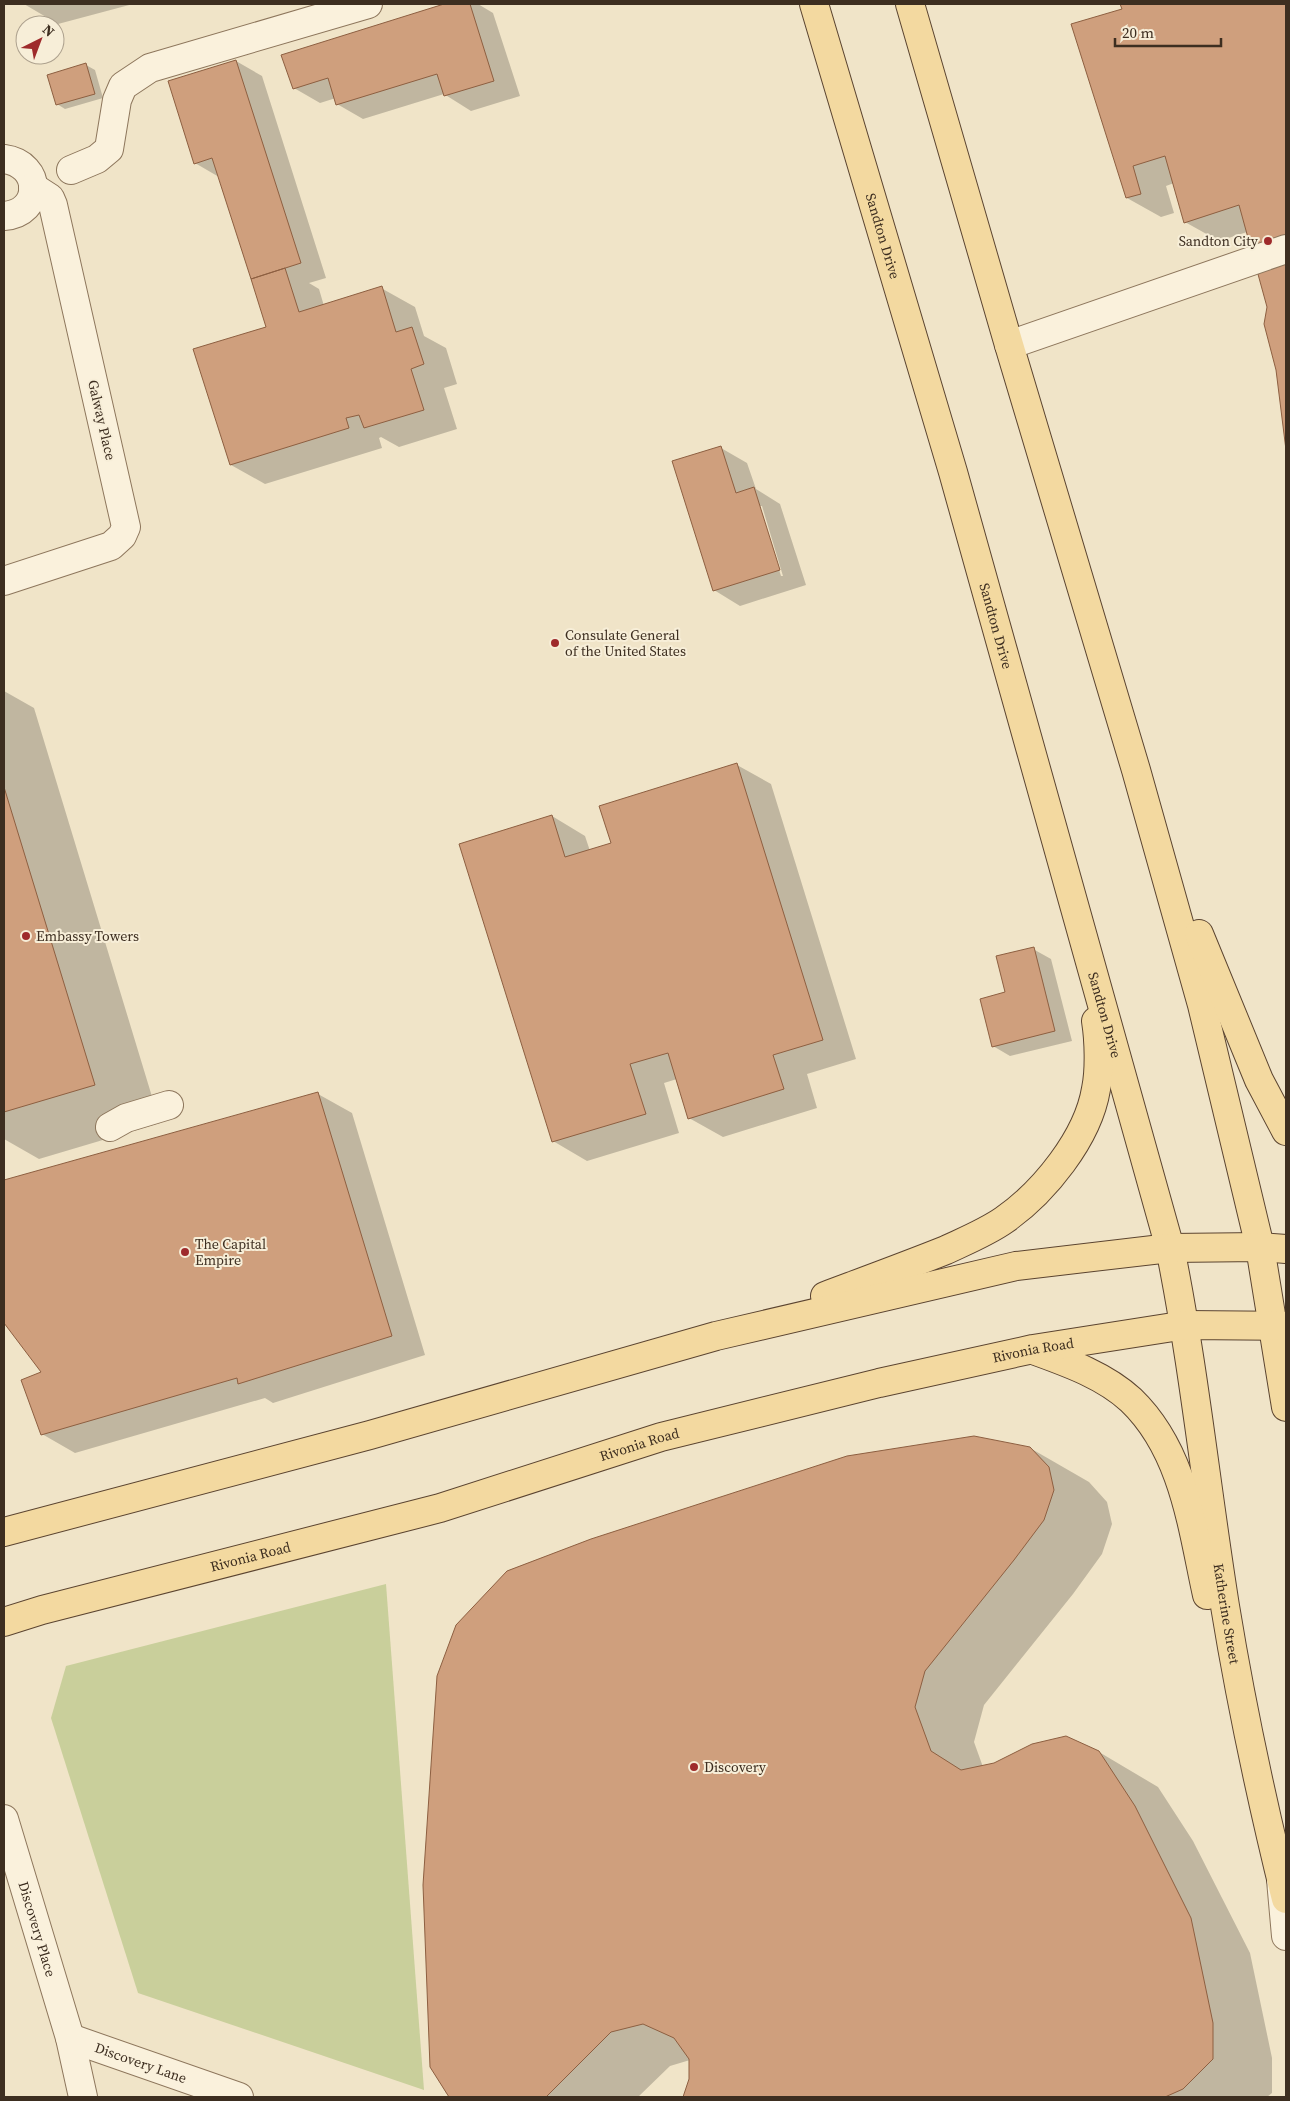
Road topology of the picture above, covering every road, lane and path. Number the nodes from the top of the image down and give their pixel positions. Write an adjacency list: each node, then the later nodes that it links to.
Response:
1 (368, 4): 5 (street)
2 (814, 4): 12 (main road, Sandton Drive)
3 (910, 4): 9 (main road)
4 (4, 160): 6 (street)
5 (71, 170)
6 (33, 187): 7 (street); 10 (street, Galway Place)
7 (4, 216)
8 (1286, 249): 9 (street)
9 (1009, 345): 11 (main road)
10 (4, 581)
11 (1136, 770): 15 (main road); 17 (main road)
12 (1079, 922): 16 (main road, Sandton Drive); 20 (main road)
13 (168, 1105): 14 (street)
14 (110, 1127)
15 (1286, 1132)
16 (1170, 1248): 17 (main road); 18 (main road, Sandton Drive); 20 (main road)
17 (1273, 1248): 19 (main road)
18 (1186, 1325): 19 (main road, Rivonia Road); 21 (main road, Rivonia Road); 25 (main road, Katherine Street)
19 (1279, 1326): 22 (main road)
20 (716, 1336): 23 (main road)
21 (1033, 1350): 24 (main road, Rivonia Road); 25 (main road)
22 (1286, 1407)
23 (4, 1532)
24 (4, 1622)
25 (1260, 1789): 27 (main road, Katherine Street)
26 (4, 1820): 29 (street, Discovery Place)
27 (1284, 1889): 28 (street)
28 (1286, 1936)
29 (70, 2038): 30 (street, Discovery Place); 31 (street, Discovery Lane)
30 (83, 2097)
31 (240, 2097)

